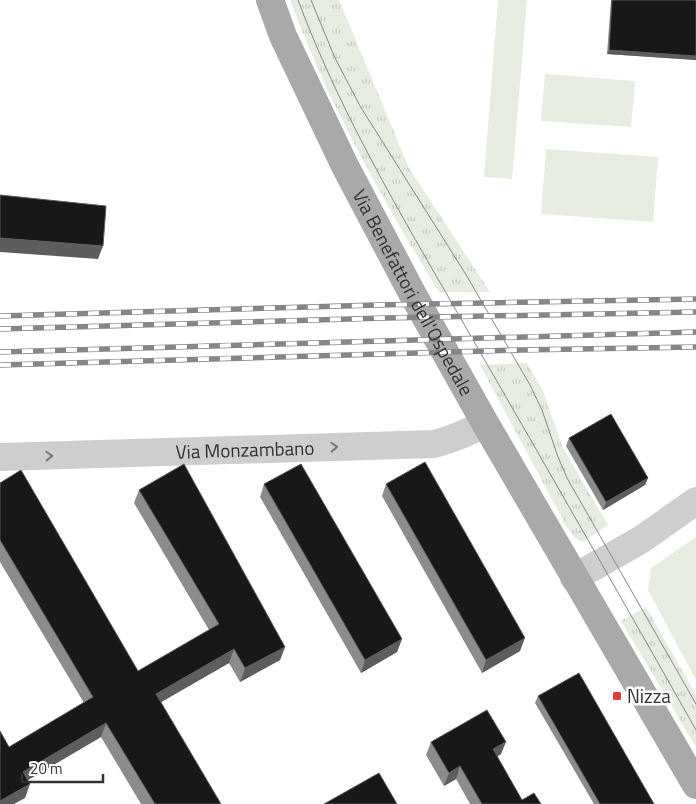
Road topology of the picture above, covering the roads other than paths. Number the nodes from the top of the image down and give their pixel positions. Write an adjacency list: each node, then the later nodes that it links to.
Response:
1 (270, 0): 2 (main road, Via Benefattori dell'Ospedale)
2 (485, 423): 3 (street, Via Monzambano, one-way to 2); 5 (main road, Via Benefattori dell'Ospedale)
3 (0, 457)
4 (696, 501): 5 (street)
5 (574, 578): 6 (main road, Via Benefattori dell'Ospedale)
6 (696, 785)

